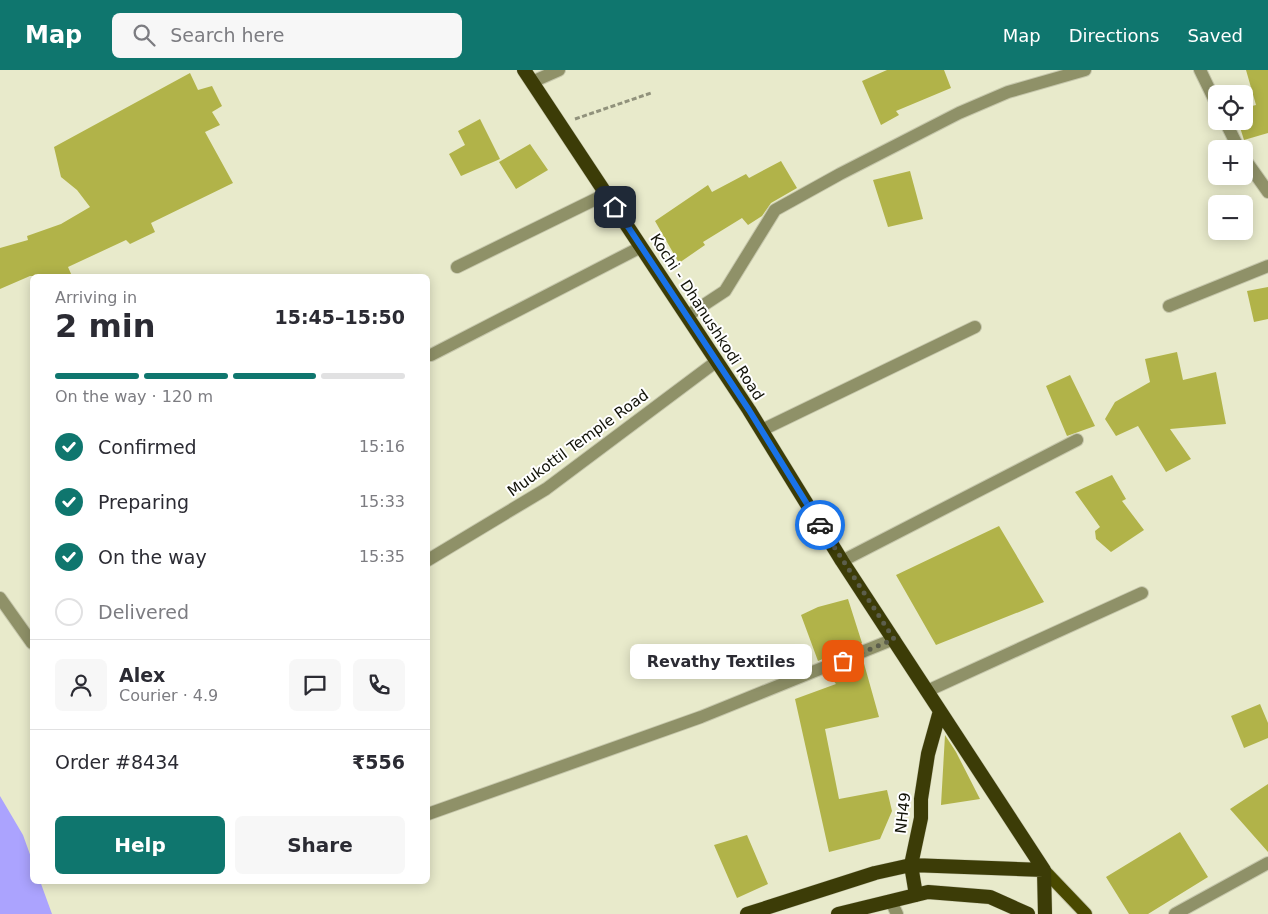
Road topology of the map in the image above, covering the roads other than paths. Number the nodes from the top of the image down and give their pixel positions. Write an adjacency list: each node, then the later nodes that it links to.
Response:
1 (559, 70): 4 (street)
2 (1085, 70): 13 (street)
3 (1200, 70): 5 (street)
4 (528, 76): 8 (highway, Kochi - Dhanushkodi Road)
5 (1208, 86)
6 (1253, 171): 7 (street)
7 (1268, 192)
8 (606, 194): 9 (highway, Kochi - Dhanushkodi Road); 11 (street)
9 (641, 247): 13 (highway, Kochi - Dhanushkodi Road); 15 (street)
10 (1268, 266): 12 (street)
11 (457, 267)
12 (1168, 306)
13 (687, 316): 16 (highway, Kochi - Dhanushkodi Road)
14 (975, 328): 17 (street)
15 (431, 355)
16 (717, 361): 17 (highway, Kochi - Dhanushkodi Road); 19 (street, Muukottil Temple Road)
17 (762, 430): 20 (highway, Kochi - Dhanushkodi Road)
18 (1076, 440): 20 (street)
19 (430, 559)
20 (842, 561): 23 (highway, Kochi - Dhanushkodi Road)
21 (1142, 593): 25 (street)
22 (0, 598): 24 (street)
23 (894, 639): 25 (highway, Kochi - Dhanushkodi Road); 27 (street)
24 (30, 640)
25 (928, 691): 26 (highway, Kochi - Dhanushkodi Road)
26 (940, 711): 29 (highway, NH49 / NH49); 30 (highway, Kochi - Dhanushkodi Road)
27 (430, 813)
28 (1268, 863): 38 (street)
29 (911, 865): 30 (highway); 31 (highway, NH49 / NH49); 33 (highway)
30 (1044, 870): 36 (highway); 37 (main road)
31 (916, 895): 32 (highway); 35 (highway)
32 (894, 908): 34 (highway)
33 (747, 914)
34 (838, 914)
35 (1028, 914)
36 (1045, 914)
37 (1086, 914)
38 (1175, 914)

